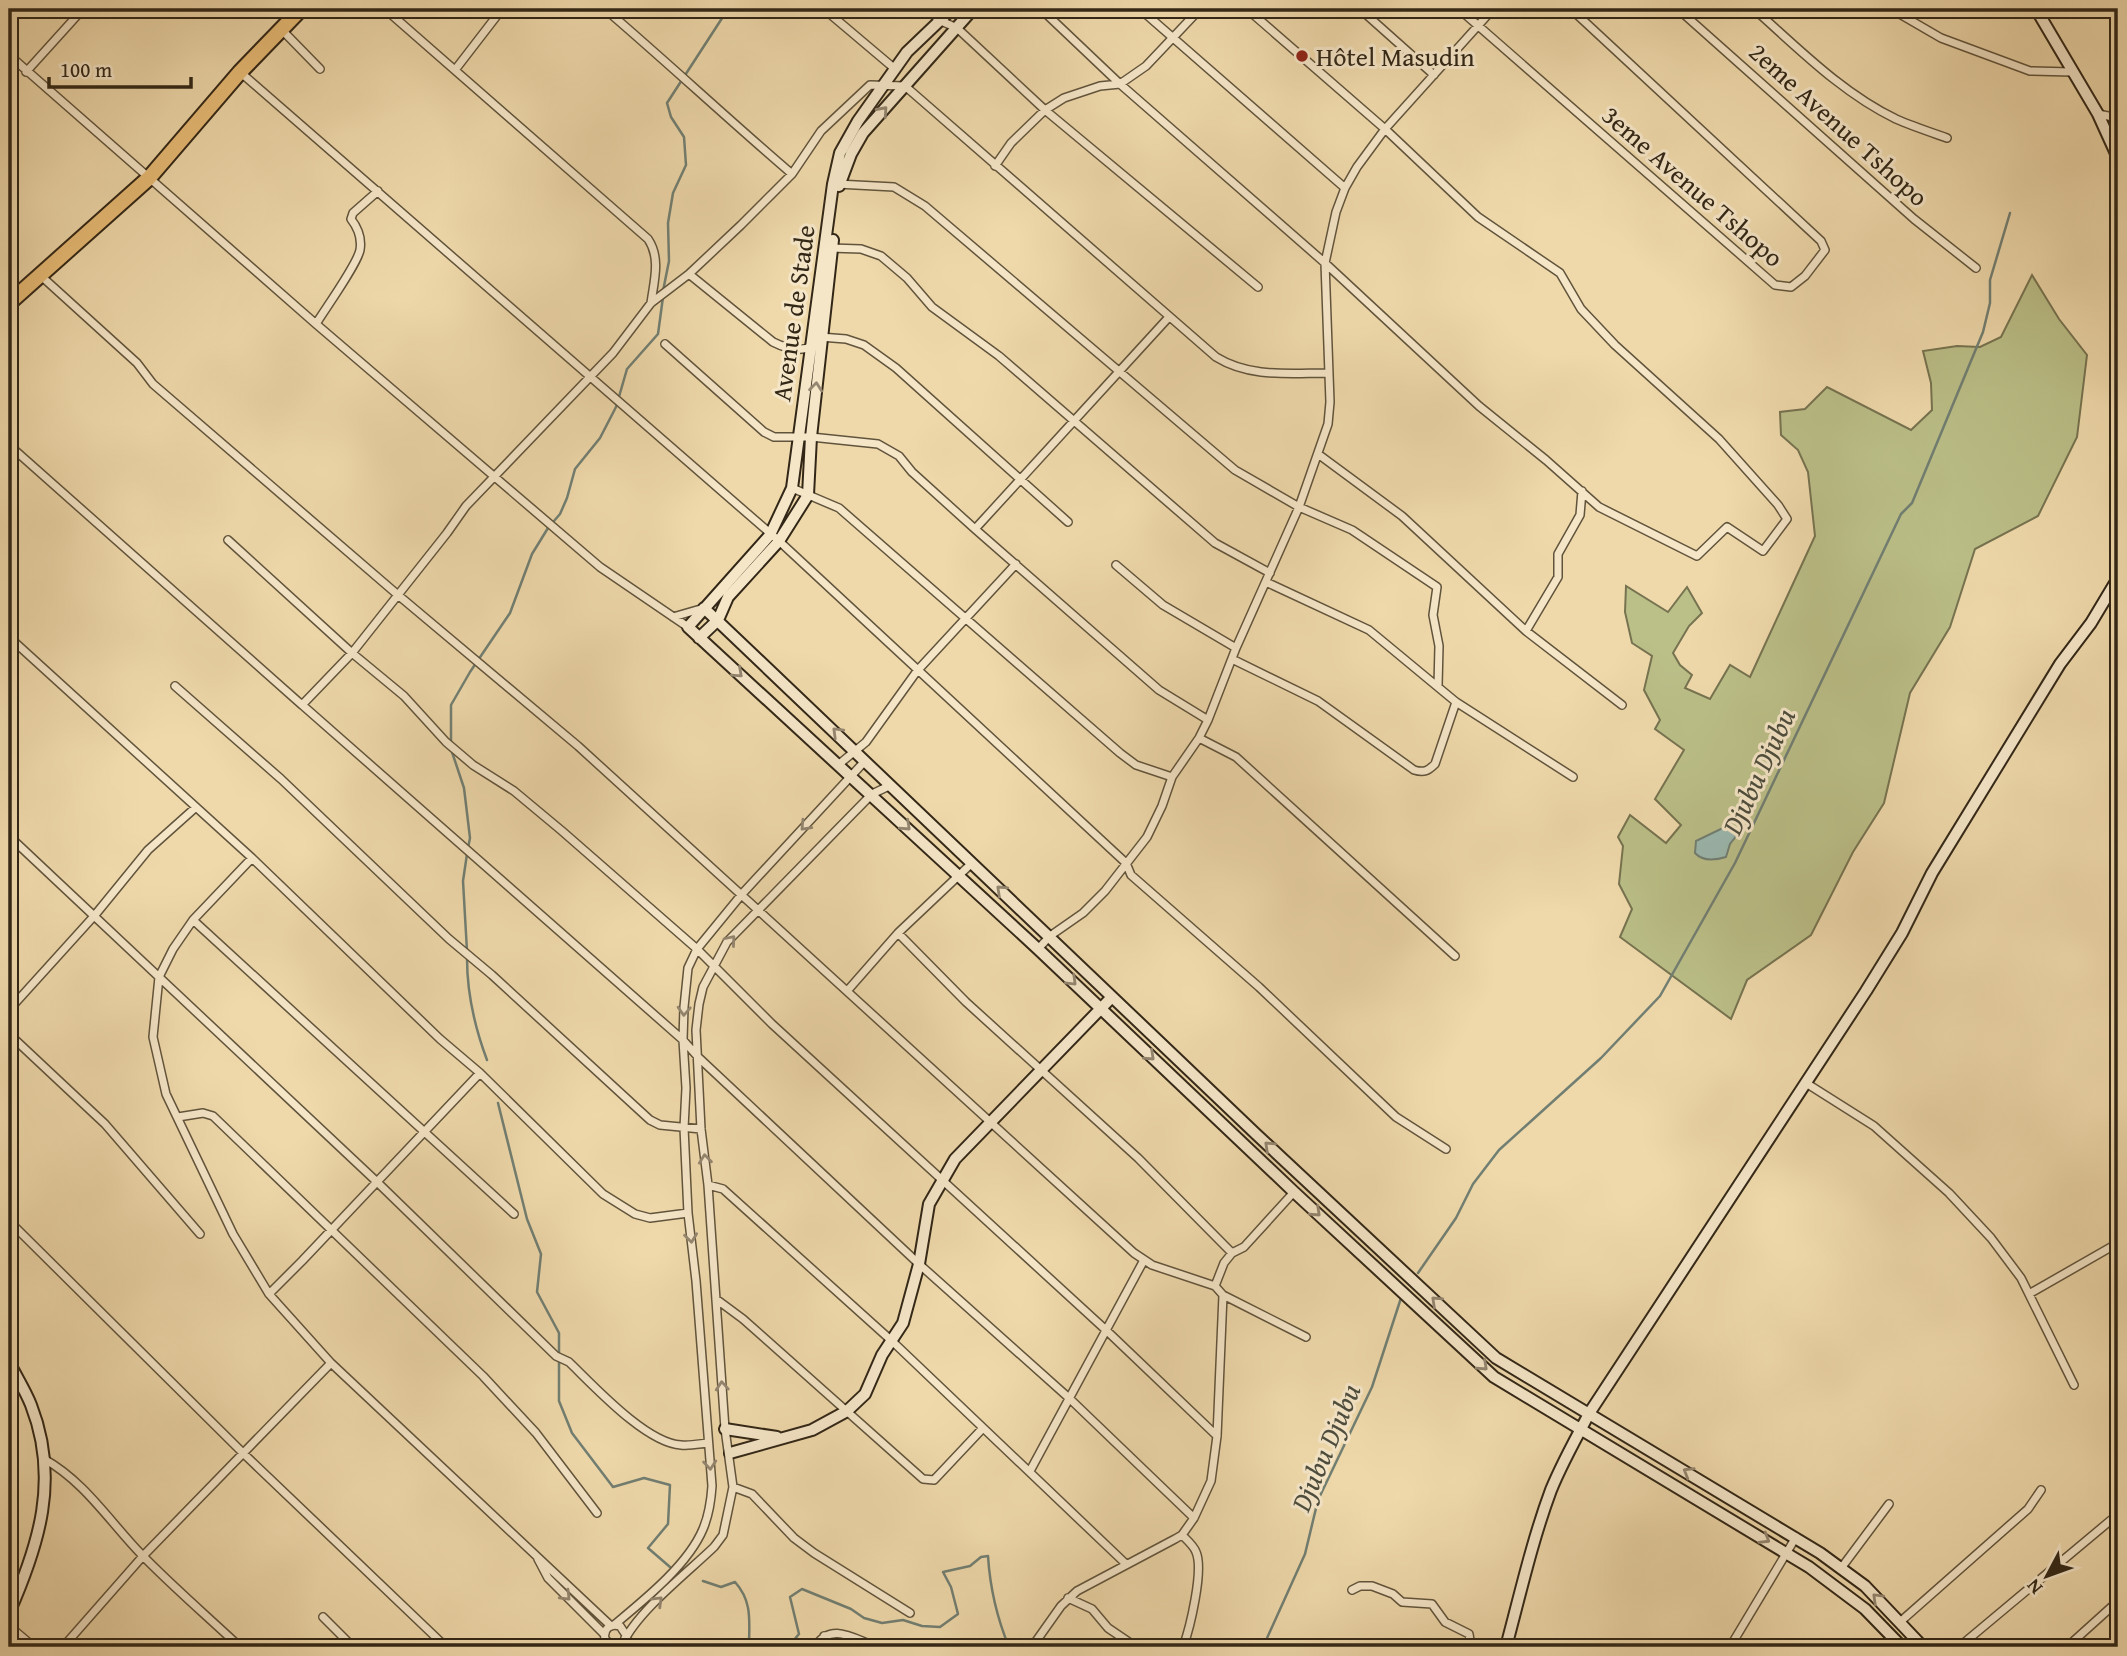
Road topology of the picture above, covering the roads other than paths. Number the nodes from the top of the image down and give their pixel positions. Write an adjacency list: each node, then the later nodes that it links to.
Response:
1 (83, 9): 31 (street)
2 (301, 9): 25 (highway)
3 (385, 9): 30 (street)
4 (502, 9): 30 (street)
5 (605, 9): 45 (street)
6 (824, 9): 29 (street)
7 (926, 9): 22 (street)
8 (952, 9): 22 (street, Avenue de Stade)
9 (973, 9): 24 (street)
10 (1041, 9): 35 (street)
11 (1140, 9): 26 (street)
12 (1200, 9): 26 (street)
13 (1247, 9): 41 (street)
14 (1360, 9): 34 (street)
15 (1459, 9): 23 (street, 3eme Avenue Tshopo)
16 (1493, 9): 23 (street)
17 (1571, 9): 23 (street, 3eme Avenue Tshopo)
18 (1678, 9): 52 (street, 2eme Avenue Tshopo)
19 (1754, 9): 42 (street)
20 (1891, 9): 33 (street)
21 (2036, 9): 33 (street)
22 (941, 21): 24 (street); 29 (street, Avenue de Stade)
23 (1478, 26): 34 (street)
24 (957, 27): 37 (street); 38 (street)
25 (281, 29): 28 (street); 32 (highway)
26 (1174, 39): 35 (street); 48 (street)
27 (9, 55): 31 (street)
28 (320, 69)
29 (895, 69): 36 (street, Avenue de Stade)
30 (455, 70): 57 (street)
31 (26, 72): 46 (street)
32 (240, 72): 46 (highway); 49 (street)
33 (2072, 72): 39 (street)
34 (1434, 75): 41 (street)
35 (1120, 84): 38 (street); 51 (street)
36 (884, 85): 37 (street); 45 (street); 47 (street, Avenue de Stade)
37 (905, 86): 44 (street); 47 (street, one-way to 37)
38 (1045, 110): 44 (street); 55 (street)
39 (2098, 114): 40 (street); 43 (street)
40 (2118, 118)
41 (1385, 129): 48 (street); 73 (street)
42 (1947, 138)
43 (2118, 158)
44 (995, 166): 58 (street)
45 (792, 174): 53 (street)
46 (149, 178): 54 (highway); 59 (street)
47 (836, 184): 50 (street, Avenue de Stade); 63 (street)
48 (1345, 188): 51 (street)
49 (379, 191): 59 (street); 65 (street)
50 (828, 248): 60 (street); 62 (street, Avenue de Stade); 66 (street)
51 (1325, 263): 64 (street); 73 (street)
52 (1976, 268)
53 (689, 274): 57 (street); 62 (street)
54 (40, 275): 56 (highway); 85 (street)
55 (1258, 287)
56 (9, 303)
57 (651, 303): 65 (street)
58 (1169, 317): 63 (street); 64 (street)
59 (316, 324): 70 (street)
60 (821, 336): 62 (street); 67 (street, one-way to 60); 71 (street)
61 (665, 344): 67 (street)
62 (810, 349): 67 (street, Avenue de Stade)
63 (1119, 372): 66 (street); 75 (street)
64 (1328, 373): 69 (street)
65 (589, 378): 70 (street); 78 (street)
66 (1074, 422): 71 (street); 82 (street)
67 (805, 437): 72 (street, Avenue de Stade); 74 (street); 77 (street)
68 (9, 445): 101 (street)
69 (1318, 454): 75 (street); 91 (street)
70 (494, 475): 85 (street); 87 (street)
71 (1021, 479): 76 (street); 77 (street)
72 (792, 488): 74 (street); 78 (street, Avenue de Stade)
73 (1582, 491): 91 (street)
74 (808, 495): 78 (street); 89 (street)
75 (1299, 507): 82 (street); 99 (street)
76 (1068, 522)
77 (975, 529): 80 (street)
78 (774, 538): 86 (street, Avenue de Stade); 88 (street); 97 (street)
79 (228, 540): 95 (street)
80 (1016, 564): 89 (street); 103 (street)
81 (1116, 565): 94 (street)
82 (1270, 573): 84 (street)
83 (2118, 578): 139 (street)
84 (1266, 582): 94 (street); 99 (street)
85 (398, 595): 95 (street); 119 (street)
86 (704, 608): 87 (street); 88 (street); 90 (street, Avenue de Stade)
87 (673, 617): 90 (street)
88 (718, 620): 93 (street); 105 (street, one-way to 88)
89 (965, 620): 97 (street); 109 (street)
90 (688, 627): 93 (street)
91 (1526, 631): 102 (street)
92 (9, 637): 113 (street)
93 (699, 638): 107 (street, one-way to 107)
94 (1236, 648): 96 (street)
95 (352, 653): 101 (street); 125 (street)
96 (1232, 659): 100 (street); 103 (street)
97 (917, 671): 105 (street); 117 (street)
98 (175, 686): 142 (street)
99 (1438, 686): 100 (street)
100 (1456, 702): 110 (street)
101 (302, 705): 135 (street)
102 (1622, 705)
103 (1208, 720): 104 (street)
104 (1199, 738): 109 (street); 127 (street)
105 (856, 751): 106 (street); 107 (street)
106 (864, 762): 108 (street); 111 (street)
107 (838, 765): 108 (street)
108 (851, 776): 112 (street); 119 (street, one-way to 119)
109 (1172, 777): 117 (street)
110 (1573, 777)
111 (890, 786): 112 (street); 116 (street)
112 (872, 794): 118 (street, one-way to 118); 120 (street)
113 (195, 808): 115 (street); 121 (street)
114 (9, 836): 121 (street)
115 (252, 858): 122 (street); 138 (street)
116 (972, 863): 118 (street); 124 (street, one-way to 116)
117 (1126, 863): 124 (street); 145 (street)
118 (958, 875): 123 (street); 126 (street)
119 (742, 894): 120 (street); 125 (street)
120 (759, 909): 128 (street, one-way to 120); 130 (street)
121 (95, 915): 129 (street); 133 (street)
122 (193, 920): 129 (street); 144 (street)
123 (898, 933): 130 (street); 137 (street)
124 (1051, 936): 126 (street); 131 (street)
125 (697, 949): 128 (street); 135 (street, one-way to 135)
126 (1038, 949): 132 (street, one-way to 132)
127 (1455, 956)
128 (713, 966): 136 (street); 147 (street)
129 (159, 977): 140 (street); 146 (street)
130 (848, 990): 141 (street)
131 (1112, 997): 132 (street); 159 (street, one-way to 131)
132 (1101, 1009): 137 (street); 149 (street, one-way to 149)
133 (9, 1010)
134 (9, 1034): 154 (street)
135 (683, 1040): 136 (street); 142 (street)
136 (698, 1057): 143 (street); 158 (street)
137 (1042, 1069): 141 (street); 156 (street)
138 (480, 1073): 144 (street); 150 (street)
139 (1806, 1083): 163 (street); 174 (street)
140 (178, 1117): 153 (street); 162 (street)
141 (990, 1122): 147 (street); 157 (street)
142 (684, 1128): 143 (street); 150 (street)
143 (701, 1129): 148 (street, one-way to 143)
144 (424, 1134): 146 (street); 151 (street)
145 (1446, 1149)
146 (376, 1181): 153 (street); 180 (street)
147 (941, 1181): 158 (street); 166 (street)
148 (708, 1185): 165 (street); 168 (street)
149 (1294, 1192): 156 (street); 161 (street, one-way to 161)
150 (688, 1213): 180 (street, one-way to 180)
151 (514, 1214)
152 (9, 1221): 182 (street)
153 (330, 1231): 162 (street); 188 (street)
154 (200, 1234)
155 (2118, 1243): 163 (street)
156 (1232, 1253): 160 (street)
157 (1144, 1260): 160 (street); 166 (street)
158 (919, 1264): 168 (street); 172 (street)
159 (1409, 1276): 161 (street); 174 (street, one-way to 159)
160 (1215, 1286): 164 (street)
161 (1398, 1288): 176 (street, one-way to 176)
162 (269, 1294): 170 (street)
163 (2029, 1294): 171 (street)
164 (1223, 1295): 167 (street); 178 (street)
165 (716, 1299): 173 (street); 177 (street, one-way to 165)
166 (1107, 1331): 172 (street); 178 (street)
167 (1306, 1337)
168 (893, 1342): 173 (street); 175 (street)
169 (9, 1362): 183 (street)
170 (331, 1363): 182 (street); 194 (street)
171 (2074, 1385)
172 (1069, 1398): 184 (street); 189 (street)
173 (847, 1411): 175 (street); 179 (street)
174 (1590, 1412): 176 (street); 192 (street, one-way to 174)
175 (983, 1428): 184 (street)
176 (1581, 1428): 193 (street, one-way to 193); 226 (street)
177 (725, 1429): 179 (street); 181 (street)
178 (1217, 1436): 189 (street)
179 (780, 1437): 181 (street)
180 (708, 1443): 206 (street, one-way to 206)
181 (730, 1453): 185 (street)
182 (244, 1454): 195 (street); 215 (street)
183 (44, 1459): 195 (street); 200 (street)
184 (1030, 1471): 196 (street)
185 (733, 1487): 203 (street); 210 (street, one-way to 185)
186 (2041, 1490): 205 (street)
187 (1889, 1503): 197 (street)
188 (597, 1513)
189 (1194, 1518): 191 (street)
190 (2111, 1520): 230 (street)
191 (1182, 1535): 196 (street); 224 (street)
192 (1796, 1537): 193 (street); 197 (street)
193 (1787, 1552): 227 (street); 228 (street)
194 (534, 1553): 206 (street); 209 (street, one-way to 209)
195 (142, 1556): 212 (street); 213 (street)
196 (1126, 1564): 199 (street)
197 (1842, 1567): 205 (street, one-way to 197)
198 (1352, 1590): 225 (street)
199 (1068, 1598): 222 (street); 223 (street)
200 (12, 1601): 202 (street)
201 (2118, 1601): 231 (street)
202 (9, 1613)
203 (910, 1613)
204 (323, 1617): 214 (street)
205 (1900, 1621): 229 (street)
206 (613, 1625): 209 (street); 210 (street)
207 (9, 1626): 211 (street)
208 (824, 1636): 219 (street); 220 (street); 221 (street)
209 (605, 1637): 216 (street); 217 (street)
210 (626, 1637): 217 (street); 218 (street)
211 (34, 1647)
212 (63, 1647)
213 (240, 1647)
214 (354, 1647)
215 (446, 1647)
216 (599, 1647)
217 (615, 1647)
218 (635, 1647)
219 (816, 1647)
220 (836, 1647)
221 (877, 1647)
222 (1032, 1647)
223 (1136, 1647)
224 (1183, 1647)
225 (1471, 1647)
226 (1506, 1647)
227 (1730, 1647)
228 (1902, 1647)
229 (1923, 1647)
230 (1959, 1647)
231 (2067, 1647)

